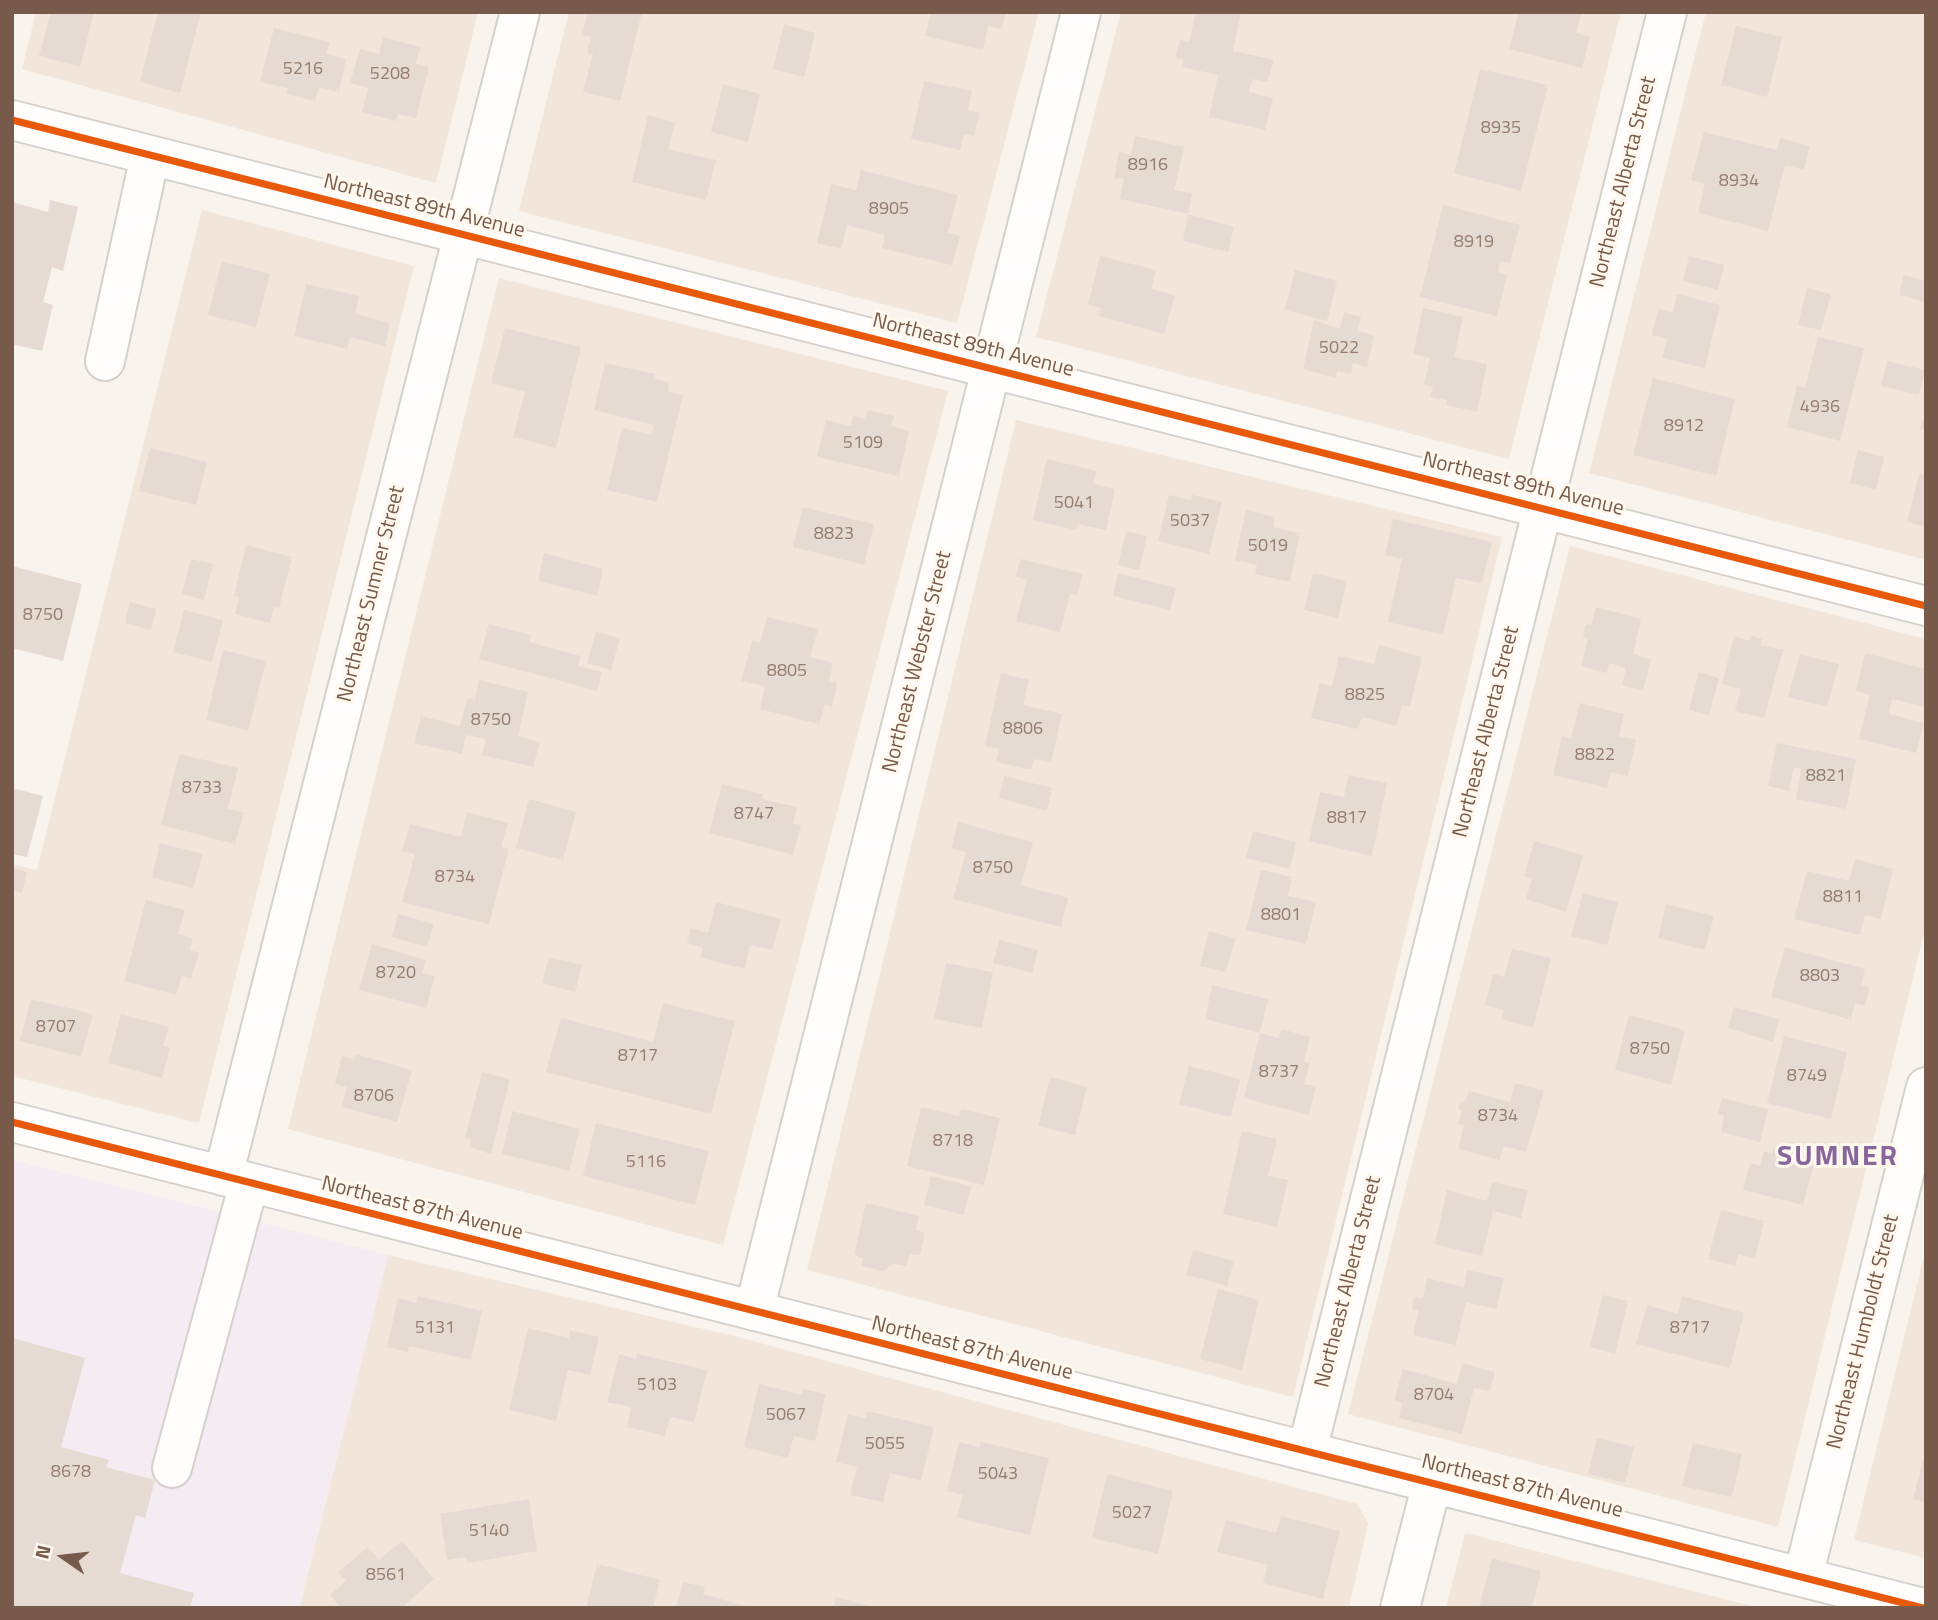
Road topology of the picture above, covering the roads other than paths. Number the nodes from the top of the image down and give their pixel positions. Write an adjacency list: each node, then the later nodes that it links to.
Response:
1 (520, 12): 6 (street, Northeast Sumner Street)
2 (1081, 12): 8 (street, Northeast Webster Street)
3 (1667, 12): 9 (street, Northeast Alberta Street)
4 (12, 120): 5 (street, Northeast 89th Avenue)
5 (150, 156): 6 (street, Northeast 89th Avenue); 7 (street)
6 (464, 236): 8 (street, Northeast 89th Avenue); 13 (street, Northeast Sumner Street)
7 (105, 361)
8 (992, 369): 9 (street, Northeast 89th Avenue); 14 (street, Northeast Webster Street)
9 (1543, 507): 10 (street, Northeast 89th Avenue); 15 (street, Northeast Alberta Street)
10 (1926, 606)
11 (1926, 1087): 18 (street, Northeast Humboldt Street)
12 (12, 1122): 13 (street, Northeast 87th Avenue)
13 (236, 1179): 14 (street, Northeast 87th Avenue); 16 (street, Northeast Sumner Street)
14 (754, 1311): 15 (street, Northeast 87th Avenue)
15 (1307, 1451): 17 (street, Northeast 87th Avenue)
16 (172, 1468)
17 (1432, 1483): 18 (street, Northeast 87th Avenue); 19 (street)
18 (1803, 1577): 20 (street, Northeast 87th Avenue)
19 (1400, 1608)
20 (1923, 1608)

